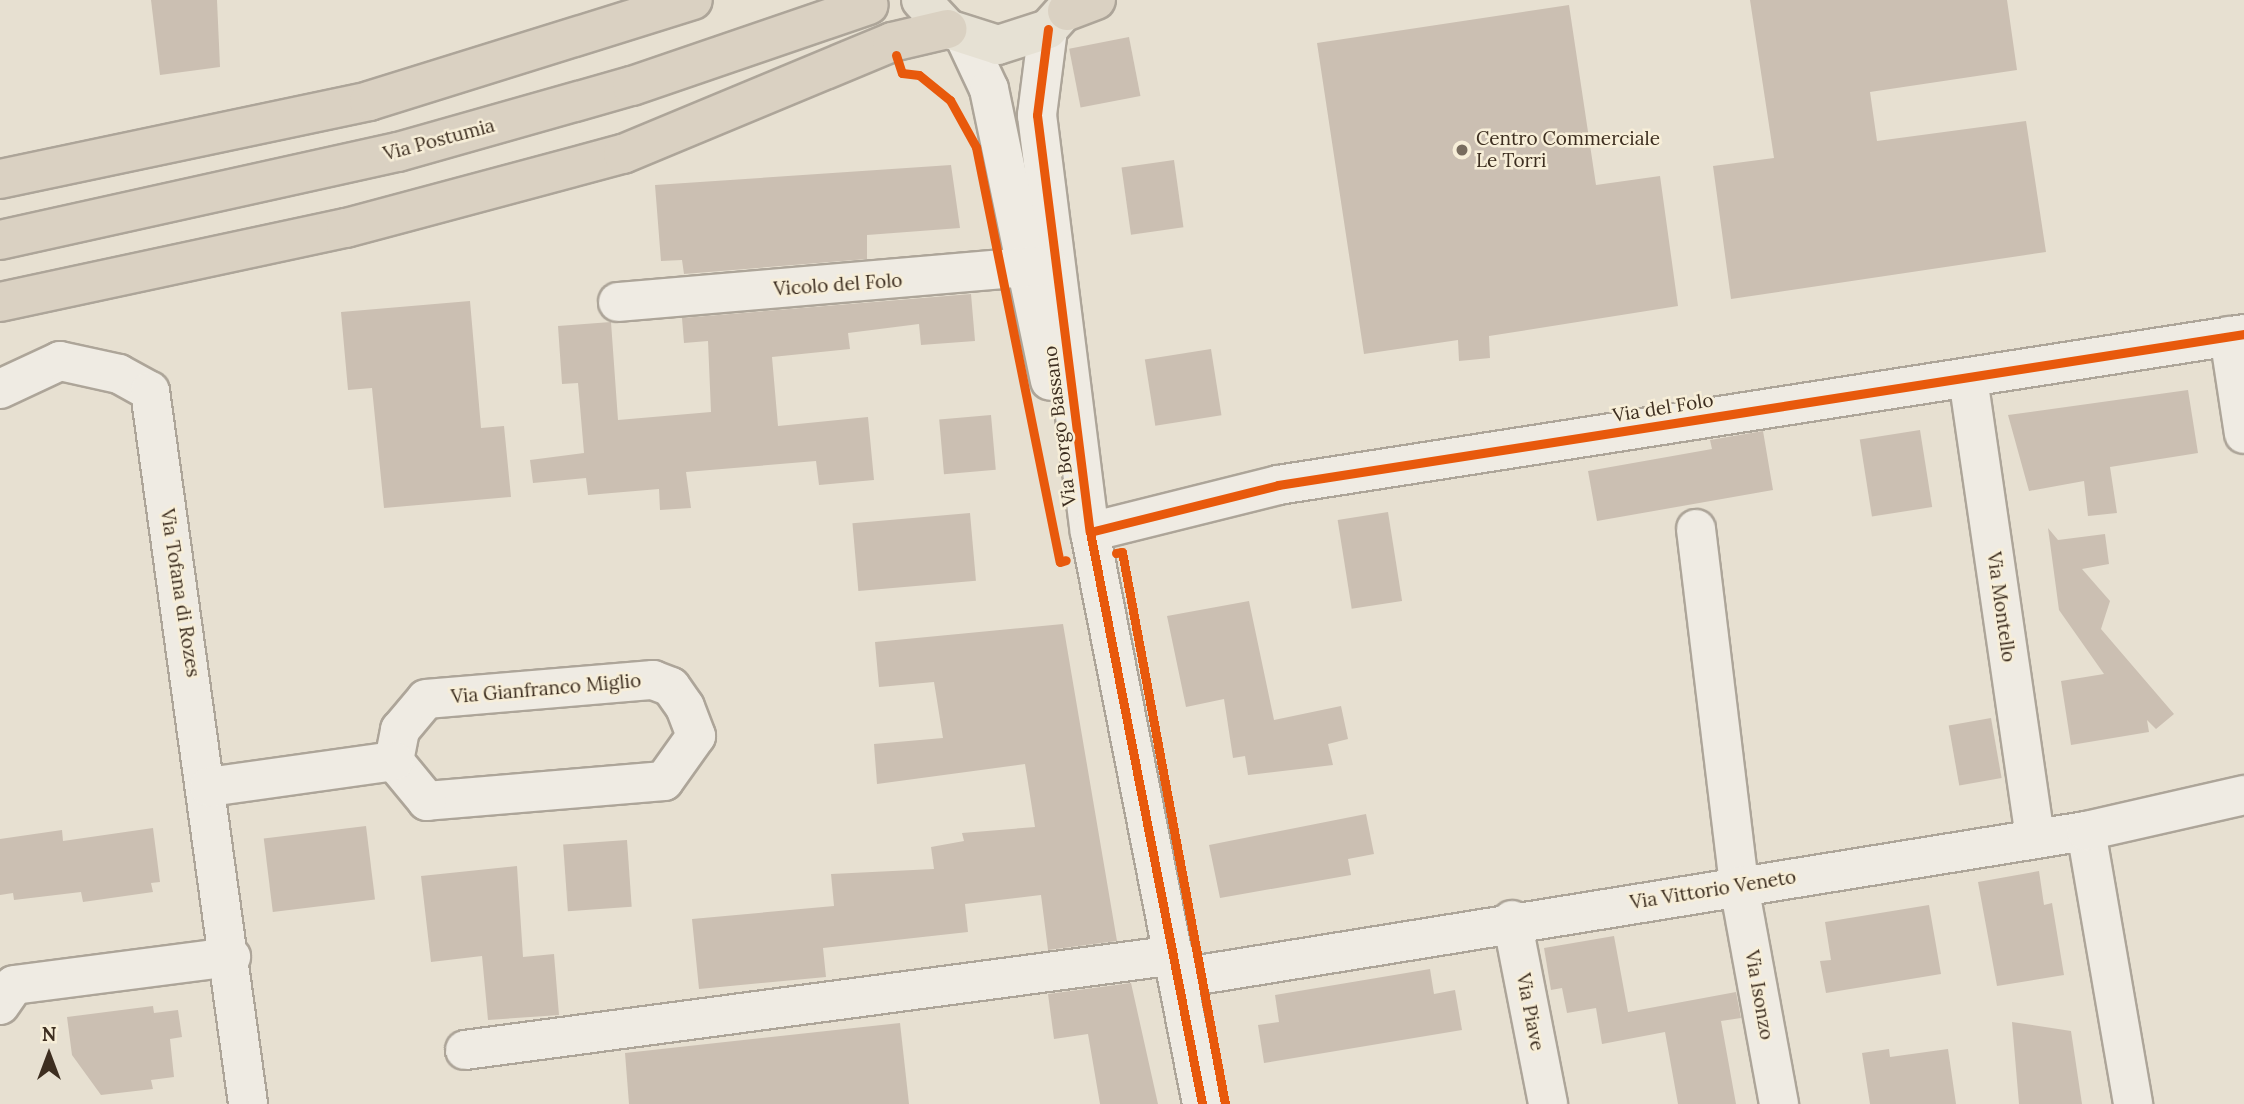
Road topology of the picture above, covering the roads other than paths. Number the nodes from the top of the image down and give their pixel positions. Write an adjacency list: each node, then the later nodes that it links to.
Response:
1 (693, 0): 6 (highway)
2 (921, 0): 5 (main road, Via Borgo Bassano)
3 (869, 5): 7 (highway, Via Postumia)
4 (1071, 10): 5 (main road, Via Borgo Bassano); 8 (street, Via Borgo Bassano)
5 (956, 34): 8 (street, Via Borgo Bassano); 9 (highway)
6 (0, 179)
7 (0, 240)
8 (1040, 266): 10 (street, Vicolo del Folo); 16 (street, Via Borgo Bassano)
9 (0, 302)
10 (618, 302)
11 (2236, 335): 12 (street, Via del Folo); 14 (street)
12 (1968, 378): 16 (street, Via del Folo); 21 (street, Via Montello)
13 (0, 389): 18 (street, Via Tofana di Rozes)
14 (2244, 434)
15 (1696, 529): 22 (street, Via Isonzo)
16 (1090, 532): 25 (street, Via Borgo Bassano)
17 (394, 761): 17 (street, Via Gianfranco Miglio); 18 (street)
18 (209, 788): 24 (street, Via Tofana di Rozes)
19 (2244, 795): 20 (street, Via Vittorio Veneto)
20 (2086, 831): 21 (street, Via Vittorio Veneto); 32 (street)
21 (2035, 836): 22 (street, Via Vittorio Veneto)
22 (1739, 886): 23 (street, Via Vittorio Veneto); 31 (street, Via Isonzo)
23 (1512, 920): 25 (street, Via Vittorio Veneto); 30 (street, Via Piave)
24 (230, 957): 26 (street); 28 (street, Via Tofana di Rozes)
25 (1178, 967): 27 (street, Via Vittorio Veneto); 29 (street, Via Borgo Bassano)
26 (0, 1005)
27 (465, 1050)
28 (248, 1104)
29 (1202, 1104)
30 (1548, 1104)
31 (1779, 1104)
32 (2133, 1104)

